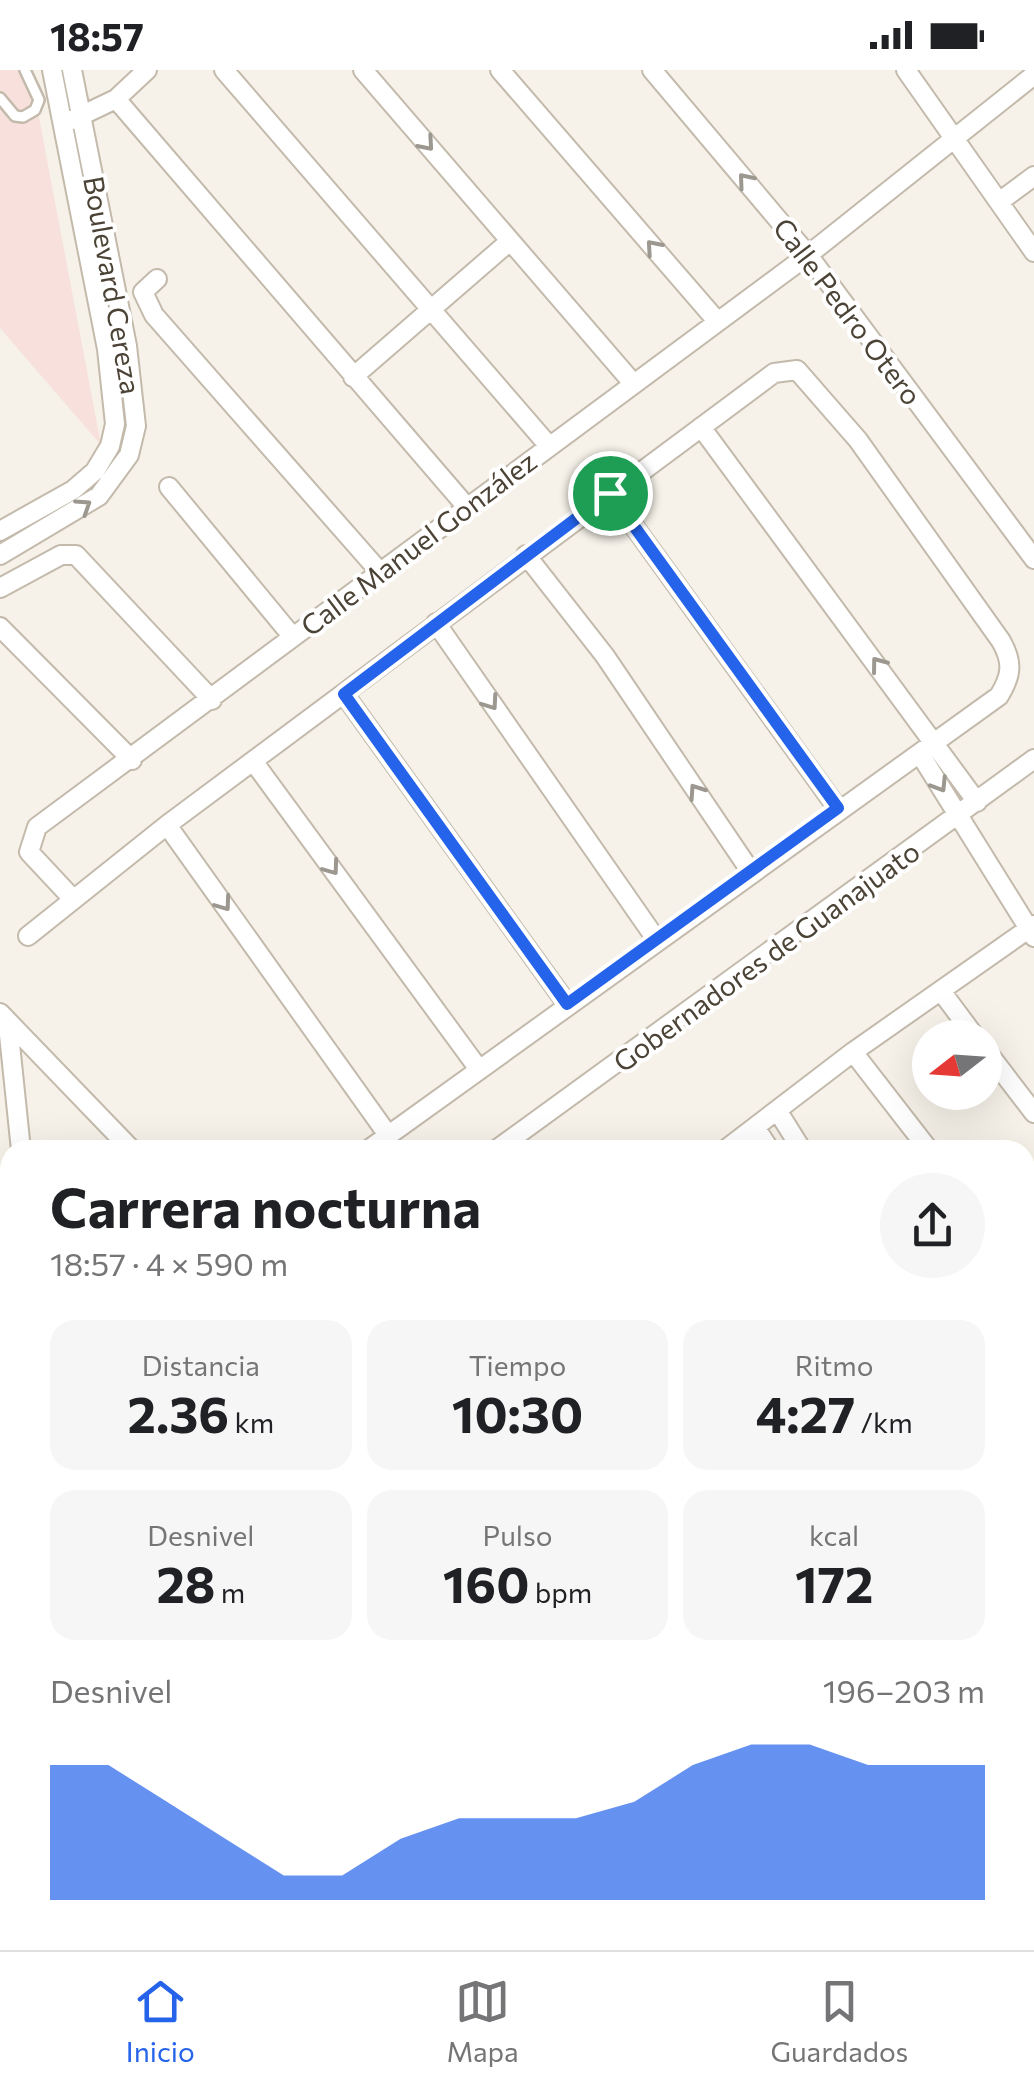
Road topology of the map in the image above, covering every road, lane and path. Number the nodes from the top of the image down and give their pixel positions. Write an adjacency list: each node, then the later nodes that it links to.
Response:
1 (25, 70): 11 (lane)
2 (52, 70): 14 (street, Boulevard Cereza)
3 (72, 70): 13 (street, Boulevard Cereza)
4 (147, 70): 12 (street)
5 (224, 70): 22 (street)
6 (363, 70): 18 (street, one-way to 18)
7 (500, 70): 23 (street, one-way to 7)
8 (652, 70): 20 (street, Calle Pedro Otero, one-way to 8)
9 (906, 70): 15 (street)
10 (1034, 74): 15 (street, Calle Manuel González)
11 (0, 98)
12 (116, 99): 13 (street); 24 (street)
13 (81, 116): 14 (street); 33 (street, Boulevard Cereza, one-way to 13)
14 (62, 124): 31 (street, Boulevard Cereza)
15 (954, 140): 17 (street); 20 (street, Calle Manuel González)
16 (1034, 176): 17 (street)
17 (998, 202): 19 (street)
18 (510, 241): 22 (street); 25 (street)
19 (1034, 252)
20 (808, 255): 23 (street, Calle Manuel González); 32 (street, Calle Pedro Otero)
21 (157, 278): 35 (street)
22 (430, 310): 24 (street); 27 (street)
23 (717, 321): 25 (street, Calle Manuel González)
24 (352, 377): 30 (street)
25 (632, 382): 27 (street, Calle Manuel González)
26 (702, 426): 29 (street); 42 (street, one-way to 26); 42 (street)
27 (549, 446): 30 (street, Calle Manuel González)
28 (169, 487): 39 (street)
29 (610, 493): 34 (street); 48 (street)
30 (466, 506): 35 (street, Calle Manuel González)
31 (0, 531)
32 (1033, 554)
33 (0, 555)
34 (526, 555): 37 (street); 51 (street, one-way to 34)
35 (380, 571): 39 (street, Calle Manuel González)
36 (0, 588): 41 (street)
37 (436, 623): 40 (street); 55 (street, one-way to 55)
38 (2, 629): 44 (street)
39 (292, 636): 41 (street, Calle Manuel González)
40 (344, 694): 46 (street); 57 (street)
41 (212, 700): 44 (street, Calle Manuel González)
42 (936, 742): 43 (street); 47 (street)
43 (920, 754): 48 (street); 49 (street, one-way to 49)
44 (132, 760): 52 (street, Calle Manuel González)
45 (1034, 760): 47 (street, Gobernadores de Guanajuato)
46 (253, 762): 50 (street); 61 (street, one-way to 61)
47 (977, 802): 49 (street, Gobernadores de Guanajuato)
48 (838, 808): 51 (street)
49 (960, 816): 53 (street); 70 (street, Gobernadores de Guanajuato)
50 (167, 825): 52 (street); 66 (street, one-way to 66)
51 (750, 872): 55 (street)
52 (72, 898): 54 (street)
53 (1032, 931): 56 (street)
54 (28, 936)
55 (656, 939): 57 (street)
56 (941, 991): 59 (street); 60 (street)
57 (567, 1004): 61 (street)
58 (4, 1019): 67 (street); 68 (street)
59 (963, 1020)
60 (853, 1052): 63 (street); 74 (street)
61 (478, 1068): 66 (street)
62 (1002, 1071): 64 (street)
63 (777, 1110): 65 (street); 73 (street)
64 (1034, 1113)
65 (756, 1127): 71 (street); 72 (street)
66 (388, 1135): 69 (street)
67 (20, 1140)
68 (122, 1140)
69 (381, 1140)
70 (510, 1140)
71 (738, 1140)
72 (764, 1140)
73 (796, 1140)
74 (921, 1140)

